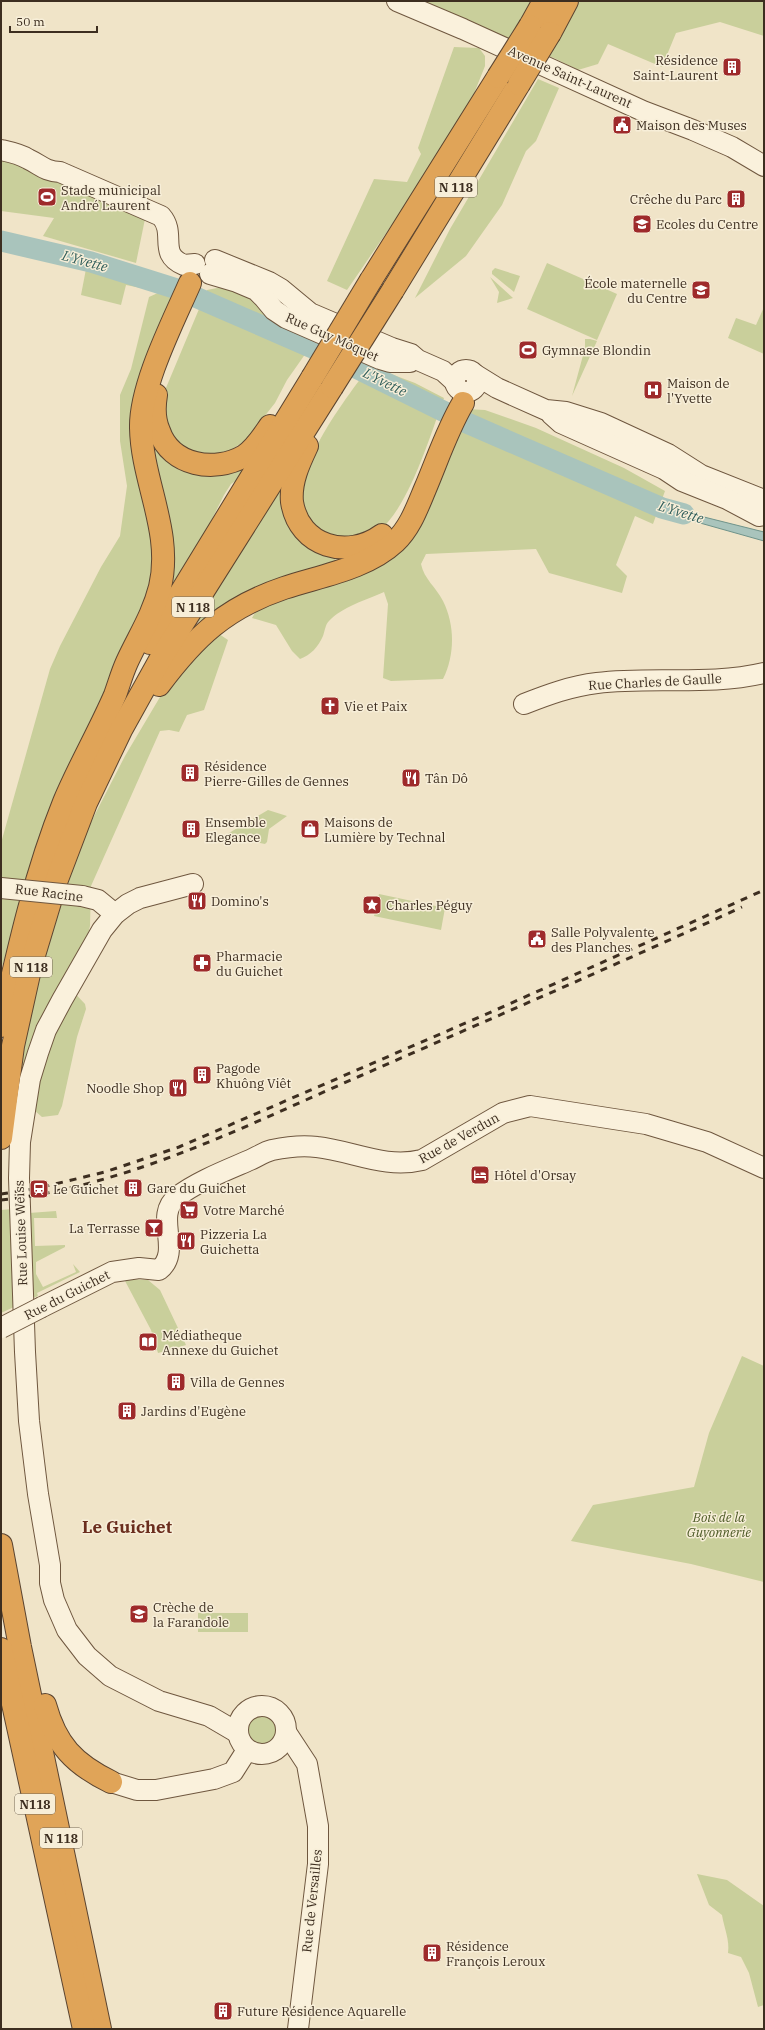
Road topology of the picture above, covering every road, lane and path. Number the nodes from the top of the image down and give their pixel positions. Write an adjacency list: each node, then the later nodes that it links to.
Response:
1 (397, 1): 5 (main road, Avenue Saint-Laurent)
2 (544, 1): 8 (highway, N 118, bridge)
3 (567, 1): 10 (highway, N 118, bridge)
4 (1, 150): 6 (main road, Rue Guy Môquet)
5 (764, 166)
6 (202, 273): 7 (highway); 9 (main road, Rue Guy Môquet)
7 (186, 306): 8 (highway); 16 (highway)
8 (312, 378): 16 (highway, N 118)
9 (460, 389): 11 (highway); 12 (main road, Rue Guy Môquet)
10 (313, 418): 11 (highway); 18 (highway, N 118)
11 (446, 425): 18 (highway)
12 (686, 474): 13 (main road, Rue Guy Môquet); 14 (main road, Rue Guy Môquet)
13 (764, 500)
14 (764, 516)
15 (764, 673): 17 (main road, Rue Charles de Gaulle)
16 (115, 695): 22 (highway, N 118)
17 (524, 704)
18 (86, 803): 23 (highway, N 118)
19 (193, 884): 21 (main road)
20 (1, 888): 21 (main road, Rue Racine, bridge)
21 (122, 909): 29 (main road, Rue Louise Weiss)
22 (1, 1026)
23 (1, 1138)
24 (764, 1168): 25 (main road, Rue de Verdun)
25 (159, 1270): 26 (main road, Rue du Guichet, bridge)
26 (1, 1328)
27 (1, 1545): 28 (highway, N 118)
28 (11, 1648): 34 (highway); 35 (highway, N118 / N118); 36 (highway, N 118)
29 (240, 1724): 30 (main road); 31 (main road)
30 (286, 1732): 32 (main road); 33 (main road, Rue de Versailles)
31 (247, 1750): 32 (main road); 34 (main road)
32 (273, 1752): 33 (main road)
33 (308, 1774): 37 (main road, Rue de Versailles)
34 (111, 1782)
35 (84, 2029)
36 (100, 2029)
37 (298, 2029)

